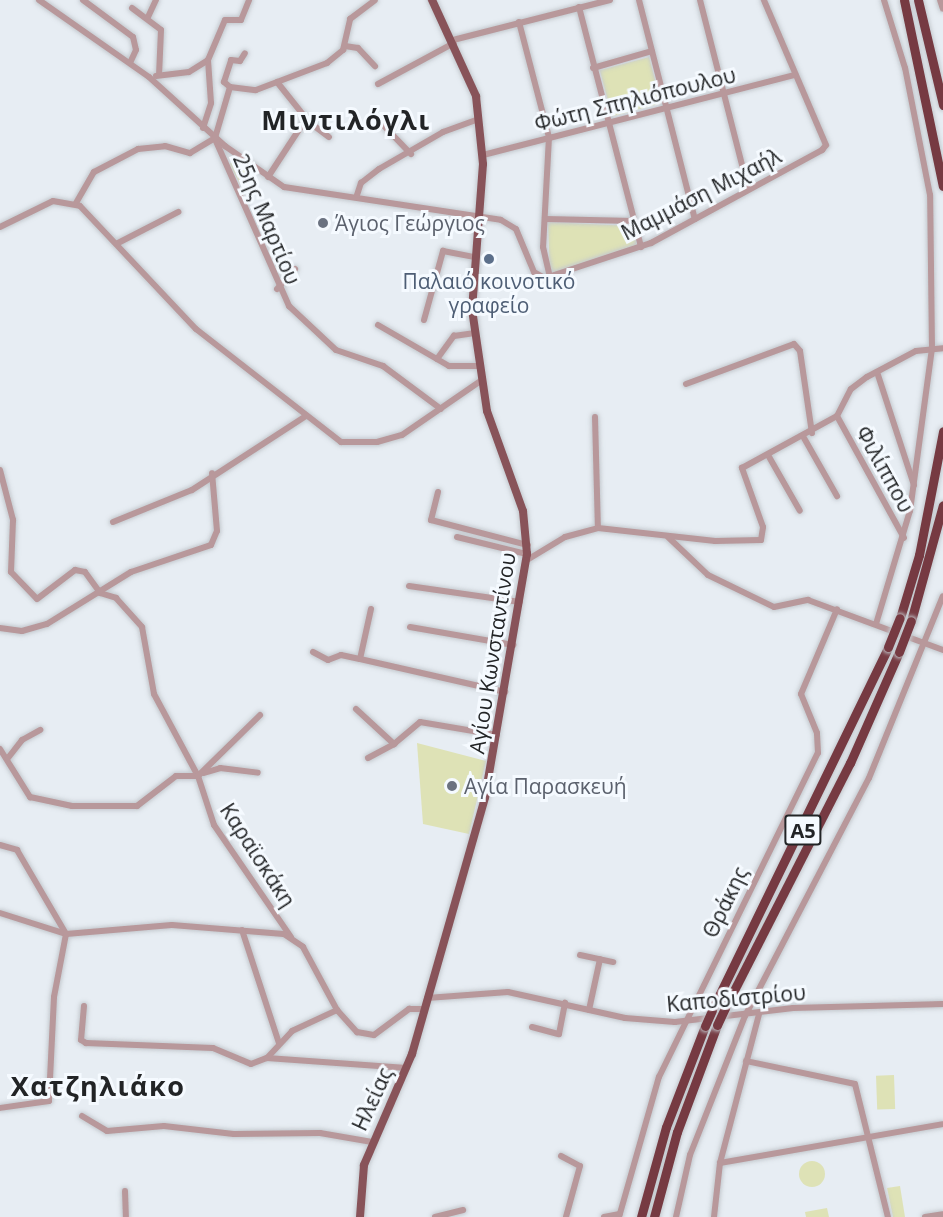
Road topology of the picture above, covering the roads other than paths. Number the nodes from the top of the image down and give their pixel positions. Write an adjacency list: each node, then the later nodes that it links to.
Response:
1 (39, 0): 25 (street)
2 (83, 0): 25 (street)
3 (156, 0): 18 (street)
4 (249, 0): 24 (street)
5 (375, 0): 21 (street)
6 (432, 0): 20 (main road, Αγίου Κωνσταντίνου)
7 (610, 0): 15 (street)
8 (639, 0): 22 (street)
9 (700, 0): 34 (street)
10 (764, 0): 29 (street)
11 (884, 0): 68 (street)
12 (904, 0): 48 (highway)
13 (918, 0): 35 (highway)
14 (940, 0): 17 (street)
15 (579, 7): 19 (street); 27 (street)
16 (132, 8): 18 (street)
17 (943, 9)
18 (148, 17): 28 (street)
19 (519, 22): 20 (street); 43 (street)
20 (454, 42): 32 (street); 38 (main road, Αγίου Κωνσταντίνου)
21 (345, 46): 26 (street); 31 (street)
22 (652, 51): 27 (street); 36 (street)
23 (245, 53): 33 (street)
24 (208, 60): 28 (street); 41 (street)
25 (130, 63): 30 (street)
26 (375, 66)
27 (593, 68): 39 (street)
28 (159, 75): 30 (street)
29 (795, 75): 34 (street, Φώτη Σπηλιόπουλου); 49 (street, Μαμμάση Μιχαήλ)
30 (153, 80): 41 (street)
31 (276, 82): 33 (street); 37 (street)
32 (378, 84)
33 (230, 87): 44 (street)
34 (724, 94): 36 (street, Φώτη Σπηλιόπουλου); 49 (street)
35 (943, 105)
36 (667, 108): 39 (street, Φώτη Σπηλιόπουλου); 55 (street)
37 (306, 118): 42 (street); 47 (street)
38 (479, 119): 45 (street); 46 (main road, Αγίου Κωνσταντίνου)
39 (607, 122): 43 (street, Φώτη Σπηλιόπουλου); 56 (street)
40 (384, 126): 45 (street)
41 (203, 128): 44 (street)
42 (329, 137)
43 (549, 137): 46 (street, Φώτη Σπηλιόπουλου); 54 (street)
44 (215, 138): 47 (street); 51 (street); 63 (street, 25ης Μαρτίου)
45 (411, 154): 50 (street)
46 (483, 155): 53 (main road, Αγίου Κωνσταντίνου)
47 (268, 177): 50 (street)
48 (943, 186)
49 (748, 189): 55 (street, Μαμμάση Μιχαήλ)
50 (357, 195): 53 (street)
51 (76, 203): 57 (street); 58 (street)
52 (178, 212): 58 (street)
53 (476, 219): 60 (main road, Αγίου Κωνσταντίνου); 62 (street)
54 (545, 219): 56 (street); 62 (street)
55 (695, 219): 59 (street, Μαμμάση Μιχαήλ)
56 (634, 221): 59 (street)
57 (0, 227)
58 (118, 243): 75 (street)
59 (641, 247): 62 (street, Μαμμάση Μιχαήλ)
60 (473, 256): 64 (street); 66 (main road, Αγίου Κωνσταντίνου)
61 (295, 269): 63 (street)
62 (550, 278)
63 (277, 288): 74 (street, 25ης Μαρτίου)
64 (424, 320)
65 (378, 325): 69 (street)
66 (476, 333): 69 (street); 70 (main road, Αγίου Κωνσταντίνου)
67 (943, 348): 68 (street)
68 (932, 349): 71 (street); 84 (street)
69 (437, 359): 70 (street)
70 (480, 366): 72 (main road, Αγίου Κωνσταντίνου)
71 (877, 372): 76 (street); 84 (street)
72 (482, 380): 74 (street); 94 (main road, Αγίου Κωνσταντίνου)
73 (686, 384): 79 (street)
74 (441, 409): 75 (street)
75 (306, 416): 83 (street)
76 (837, 416): 79 (street); 93 (street, Φιλίππου)
77 (595, 417): 90 (street)
78 (943, 431): 159 (highway, Α5, bridge)
79 (812, 433): 80 (street)
80 (804, 438): 81 (street); 86 (street)
81 (768, 455): 88 (street); 91 (street)
82 (0, 470): 96 (street, Καραϊσκάκη)
83 (212, 473): 89 (street); 96 (street)
84 (915, 487): 93 (street)
85 (438, 492): 94 (street)
86 (837, 496)
87 (943, 505): 160 (highway, Α5, bridge)
88 (800, 511)
89 (113, 522)
90 (598, 528): 91 (street); 94 (street)
91 (667, 536): 100 (street)
92 (457, 537): 94 (street)
93 (904, 538): 101 (street)
94 (527, 553): 98 (main road, Αγίου Κωνσταντίνου)
95 (409, 586): 98 (street)
96 (100, 593): 103 (street); 119 (street, Καραϊσκάκη)
97 (943, 596): 104 (street)
98 (520, 602): 105 (main road, Αγίου Κωνσταντίνου)
99 (371, 609): 108 (street)
100 (837, 609): 101 (street); 137 (street, Θράκης)
101 (876, 624): 104 (street)
102 (410, 627): 105 (street)
103 (0, 628)
104 (928, 643): 106 (street); 136 (street)
105 (513, 645): 109 (main road, Αγίου Κωνσταντίνου)
106 (943, 650)
107 (313, 652): 108 (street)
108 (360, 659): 109 (street)
109 (505, 692): 113 (main road, Αγίου Κωνσταντίνου)
110 (356, 709): 114 (street)
111 (260, 715): 119 (street)
112 (40, 730): 116 (street)
113 (497, 735): 114 (street); 128 (main road, Αγίου Κωνσταντίνου)
114 (394, 744): 117 (street)
115 (0, 748): 116 (street)
116 (8, 758): 119 (street)
117 (368, 758)
118 (258, 773): 119 (street)
119 (198, 776): 124 (street, Καραϊσκάκη)
120 (0, 844): 123 (street)
121 (0, 913): 123 (street)
122 (242, 930): 123 (street); 124 (street); 139 (street)
123 (66, 934): 143 (street)
124 (292, 937): 133 (street, Καραϊσκάκη)
125 (580, 955): 126 (street)
126 (600, 958): 127 (street); 134 (street)
127 (613, 962)
128 (427, 998): 129 (street, Καποδιστρίου); 132 (main road, Ηλείας)
129 (565, 1003): 134 (street, Καποδιστρίου); 138 (street)
130 (943, 1004): 135 (street, Καποδιστρίου)
131 (84, 1006): 140 (street)
132 (425, 1009): 133 (street, Καραϊσκάκη); 142 (main road, Ηλείας)
133 (338, 1010): 139 (street)
134 (589, 1011): 137 (street, Καποδιστρίου)
135 (759, 1014): 136 (street, Καποδιστρίου); 141 (street)
136 (745, 1016): 137 (street, Καποδιστρίου); 161 (street)
137 (685, 1022): 153 (street, Θράκης)
138 (532, 1027)
139 (279, 1043): 140 (street)
140 (267, 1058): 142 (street)
141 (746, 1062): 146 (street); 149 (street)
142 (407, 1068): 147 (main road, Ηλείας)
143 (0, 1108)
144 (82, 1116): 147 (street)
145 (943, 1124): 146 (street)
146 (870, 1136): 149 (street); 163 (street)
147 (372, 1142): 155 (main road, Ηλείας)
148 (561, 1156): 157 (street)
149 (720, 1163): 162 (street)
150 (125, 1191): 154 (street)
151 (463, 1210): 156 (street)
152 (943, 1214): 164 (street)
153 (619, 1216): 158 (street)
154 (126, 1217)
155 (360, 1217)
156 (435, 1217)
157 (566, 1217)
158 (604, 1217)
159 (641, 1217)
160 (654, 1217)
161 (676, 1217)
162 (714, 1217)
163 (888, 1217)
164 (925, 1217)

